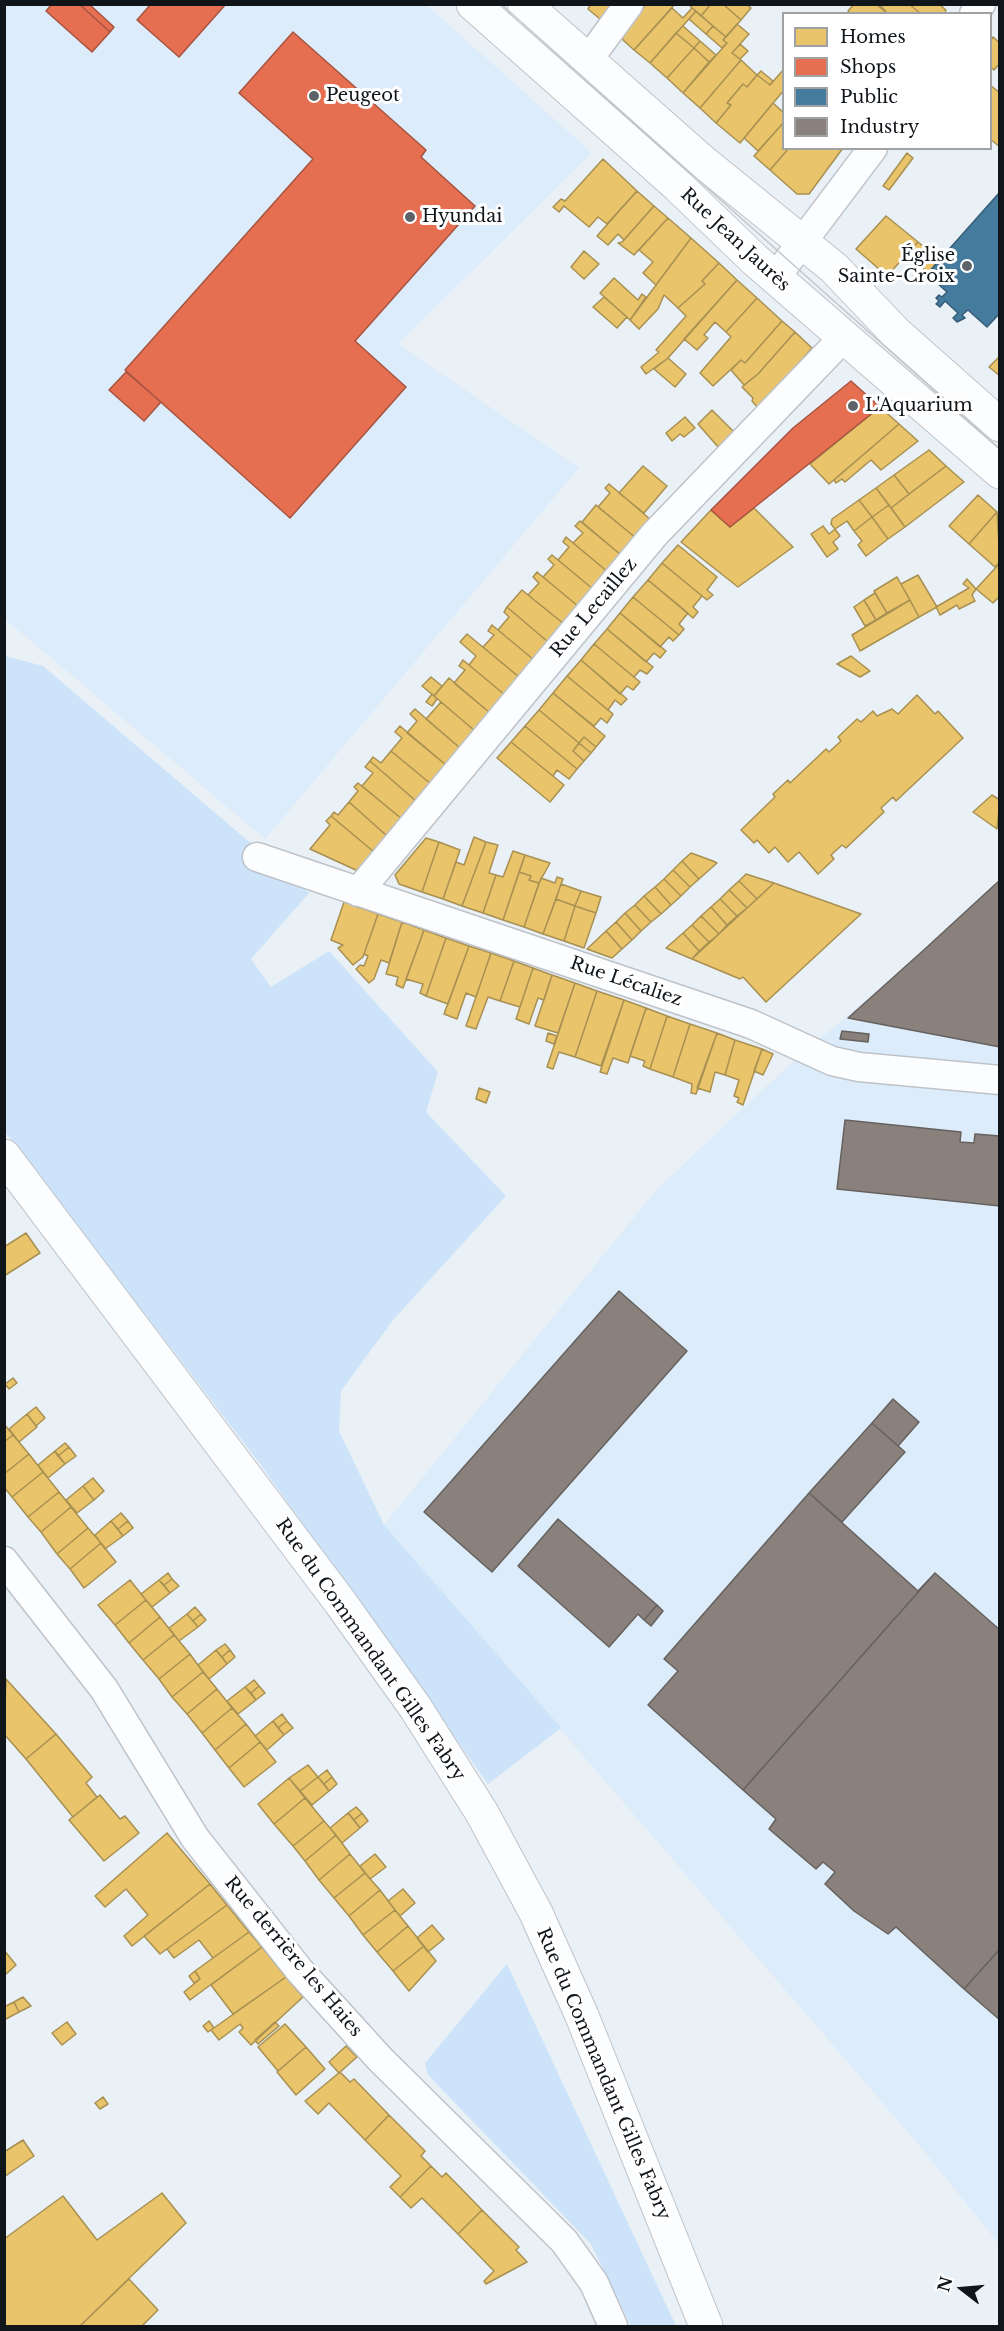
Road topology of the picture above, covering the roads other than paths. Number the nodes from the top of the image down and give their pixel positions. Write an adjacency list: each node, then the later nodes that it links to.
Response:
1 (473, 4): 7 (street, Rue Jean Jaurès)
2 (524, 4): 4 (street, Rue Jean Jaurès)
3 (629, 4): 4 (street)
4 (588, 60): 6 (street, Rue Jean Jaurès)
5 (872, 150): 6 (street)
6 (804, 242): 7 (street); 9 (street, Rue Jean Jaurès)
7 (775, 278): 8 (street, Rue Jean Jaurès)
8 (844, 337): 10 (street, Rue Jean Jaurès); 12 (street, Rue Lecaillez)
9 (999, 425)
10 (999, 472)
11 (257, 857): 12 (street, Rue Lécaliez)
12 (358, 892): 13 (street, Rue Lécaliez)
13 (999, 1080)
14 (4, 1156): 17 (street, Rue du Commandant Gilles Fabry)
15 (4, 1561): 16 (street, Rue derrière les Haies)
16 (613, 2326)
17 (706, 2326)

